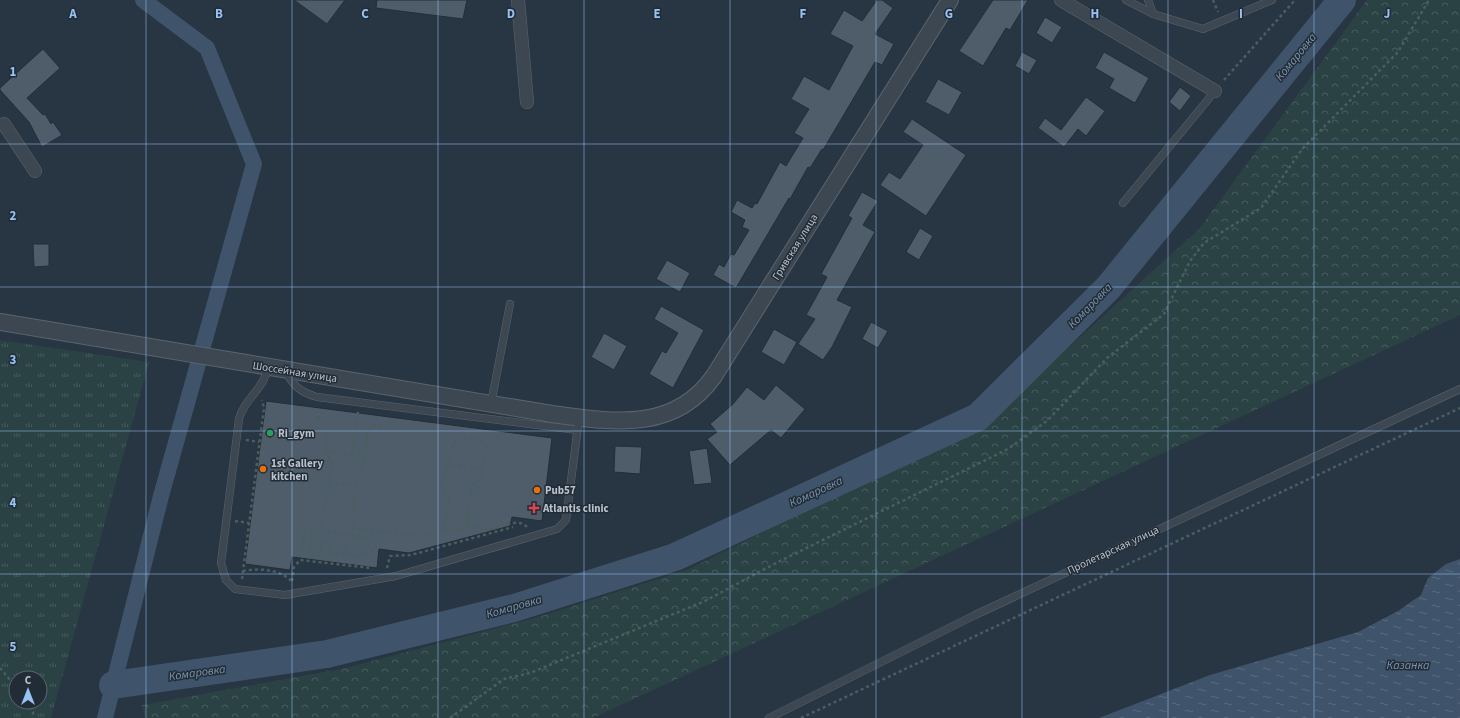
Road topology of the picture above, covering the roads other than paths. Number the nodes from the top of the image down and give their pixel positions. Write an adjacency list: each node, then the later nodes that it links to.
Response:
1 (518, 0): 9 (street)
2 (950, 0): 19 (street, Гривская улица)
3 (1061, 0): 8 (street)
4 (1126, 0): 7 (lane)
5 (1148, 0): 7 (lane)
6 (1272, 0): 7 (lane)
7 (1153, 14)
8 (1215, 91): 12 (lane)
9 (527, 102)
10 (1, 123): 11 (street)
11 (35, 171)
12 (1123, 203)
13 (510, 304): 18 (lane)
14 (0, 322): 15 (street, Шоссейная улица)
15 (268, 367): 16 (street, Шоссейная улица); 19 (lane)
16 (285, 370): 18 (street, Шоссейная улица); 19 (lane)
17 (1460, 389): 20 (lane, Пролетарская улица)
18 (491, 404): 19 (street, Шоссейная улица)
19 (582, 422)
20 (770, 718)

